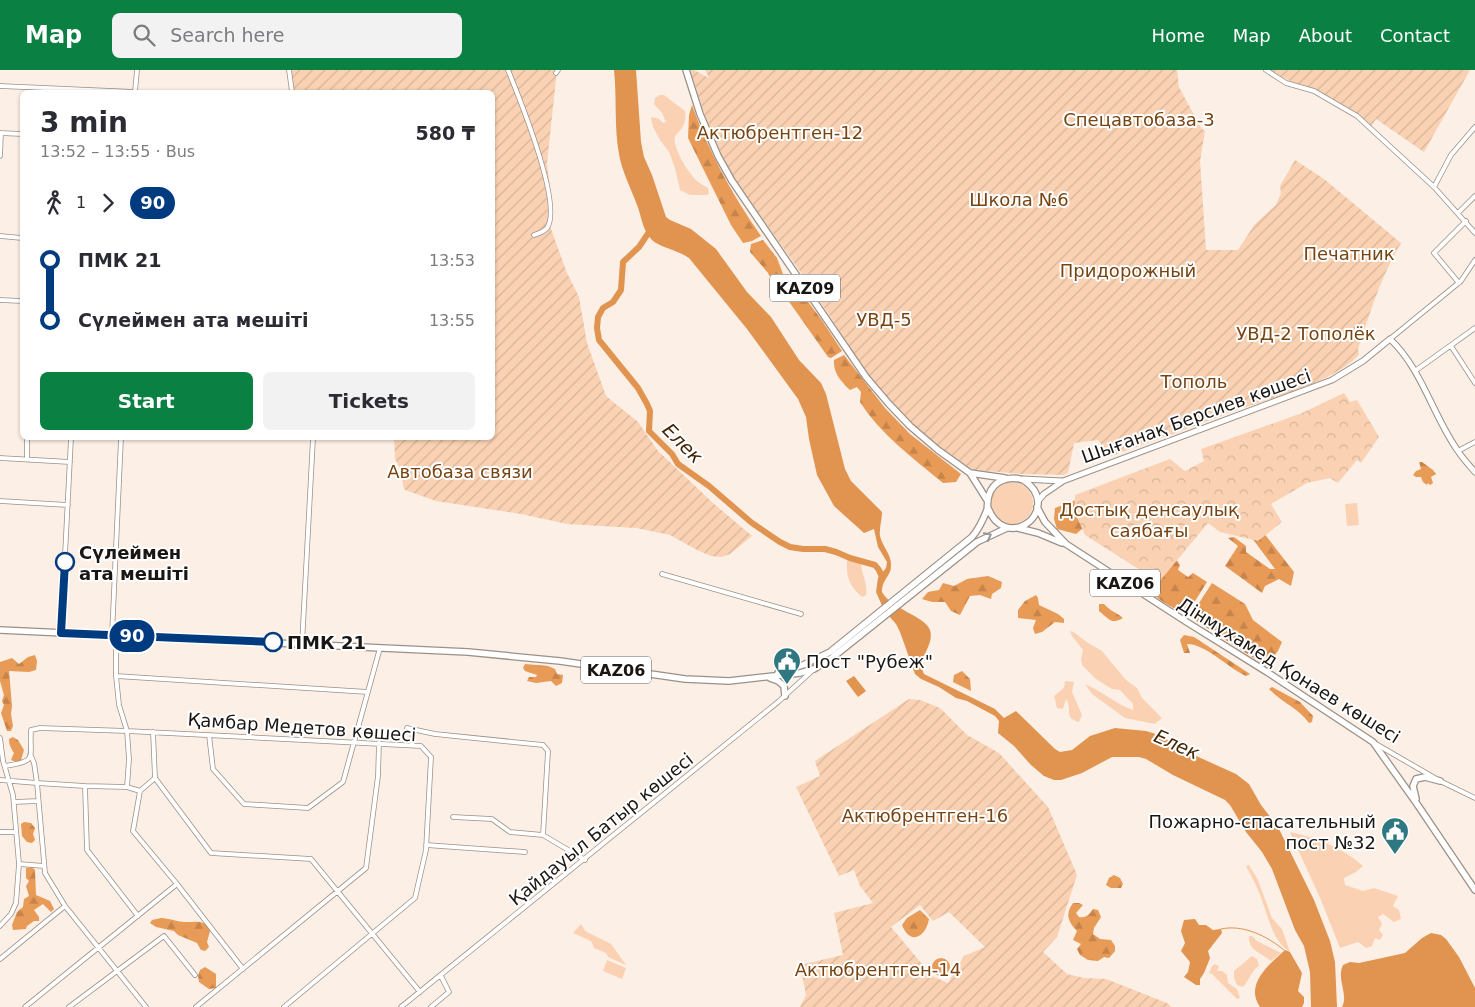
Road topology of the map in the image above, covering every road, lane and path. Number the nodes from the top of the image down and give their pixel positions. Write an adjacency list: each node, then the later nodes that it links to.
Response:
1 (137, 70): 8 (street)
2 (289, 70): 9 (street)
3 (508, 70): 19 (street)
4 (686, 70): 41 (highway, KAZ09)
5 (1266, 70): 14 (street)
6 (0, 86): 7 (street)
7 (90, 90)
8 (135, 90)
9 (292, 90)
10 (1475, 128): 14 (street)
11 (1, 133): 12 (street); 13 (street)
12 (20, 134)
13 (0, 156)
14 (1434, 187): 16 (street)
15 (1475, 196): 16 (street)
16 (1458, 213): 17 (street)
17 (1466, 221): 18 (street); 23 (street)
18 (1475, 233)
19 (534, 235)
20 (0, 236): 21 (street)
21 (20, 238)
22 (1475, 260): 23 (street, Шығанақ Берсиев көшесі)
23 (1459, 283): 27 (street, Шығанақ Берсиев көшесі)
24 (0, 300): 25 (street)
25 (20, 301)
26 (1475, 328): 28 (street)
27 (1390, 339): 29 (main road); 44 (main road, Шығанақ Берсиев көшесі)
28 (1451, 346): 29 (street); 30 (street)
29 (1415, 371): 36 (main road)
30 (1475, 383)
31 (28, 440): 38 (street)
32 (71, 440): 39 (street)
33 (121, 440): 59 (street)
34 (313, 440): 60 (street)
35 (1475, 442): 36 (street)
36 (1458, 451): 40 (main road)
37 (0, 458): 38 (street)
38 (27, 459): 39 (street)
39 (70, 462): 48 (street)
40 (1475, 472)
41 (970, 473): 42 (highway, KAZ09); 45 (highway, KAZ09)
42 (1007, 478): 43 (highway); 45 (highway)
43 (1021, 479): 44 (main road); 47 (highway, KАZ06)
44 (1062, 481): 47 (main road)
45 (987, 500): 49 (highway)
46 (0, 501): 48 (street)
47 (1038, 504): 51 (highway); 52 (highway, KАZ06)
48 (68, 505): 58 (street)
49 (988, 508): 50 (highway); 53 (highway, KАZ06)
50 (1007, 528): 51 (highway, KАZ06); 53 (highway, KАZ06, one-way to 50)
51 (1017, 528): 52 (highway, KАZ06)
52 (1066, 544): 75 (highway, Дінмұхамед Қонаев көшесі / KАZ06)
53 (942, 566): 56 (highway, KАZ06)
54 (662, 574): 55 (street)
55 (801, 614)
56 (863, 629): 62 (highway, KАZ06); 63 (highway, KАZ06)
57 (0, 630): 58 (highway, KАZ06)
58 (61, 633): 59 (highway, KАZ06)
59 (114, 635): 60 (highway, KАZ06); 64 (street)
60 (302, 644): 61 (highway, KАZ06)
61 (380, 648): 65 (highway, KАZ06); 66 (street)
62 (830, 652): 63 (street, Қайдауыл Батыр көшесі); 65 (highway, KАZ06)
63 (814, 669): 65 (highway, KАZ06); 67 (street, Қайдауыл Батыр көшесі)
64 (116, 676): 66 (street); 70 (street)
65 (766, 677): 67 (highway)
66 (368, 692): 74 (street)
67 (785, 696): 98 (street, Қайдауыл Батыр көшесі)
68 (407, 728): 69 (street)
69 (413, 729): 77 (street); 95 (street)
70 (127, 731): 71 (street, Қамбар Медетов көшесі); 78 (street, Қамбар Медетов көшесі); 86 (street)
71 (153, 732): 72 (street, Қамбар Медетов көшесі); 80 (street)
72 (209, 735): 74 (street, Қамбар Медетов көшесі); 74 (street)
73 (0, 738): 79 (street)
74 (354, 742): 76 (street, Қамбар Медетов көшесі)
75 (1373, 742): 83 (street, Дінмұхамед Қонаев көшесі); 91 (highway, KАZ06)
76 (378, 743): 77 (street, Қамбар Медетов көшесі); 103 (street)
77 (412, 745): 96 (street, Қамбар Медетов көшесі)
78 (31, 756): 79 (street); 84 (street)
79 (5, 766): 82 (street)
80 (155, 778): 87 (street); 103 (street)
81 (0, 780): 82 (street)
82 (9, 780): 84 (street); 90 (street)
83 (1440, 781): 88 (street, Дінмұхамед Қонаев көшесі); 91 (highway)
84 (37, 783): 85 (street); 89 (street)
85 (85, 786): 86 (street); 105 (street)
86 (127, 787): 87 (street)
87 (140, 791): 101 (street)
88 (1475, 798)
89 (38, 801): 90 (street); 100 (street)
90 (14, 802): 94 (street)
91 (1418, 804): 102 (highway, KАZ06)
92 (453, 817): 95 (street)
93 (0, 832): 94 (street)
94 (16, 832): 99 (street)
95 (543, 835): 98 (street)
96 (426, 845): 97 (street); 107 (street, Қамбар Медетов көшесі)
97 (525, 852)
98 (584, 860): 113 (street, Қайдауыл Батыр көшесі)
99 (19, 864): 100 (street); 106 (street)
100 (44, 866): 104 (street)
101 (177, 884): 105 (street); 110 (street)
102 (1475, 890)
103 (339, 892): 107 (street); 110 (street)
104 (65, 906): 108 (street); 109 (street)
105 (138, 916): 108 (street)
106 (0, 926)
107 (371, 933): 114 (street); 119 (street, Қамбар Медетов көшесі)
108 (97, 948): 111 (street); 115 (street)
109 (0, 960)
110 (243, 969): 118 (street)
111 (117, 971): 112 (street); 116 (street); 117 (street)
112 (195, 975)
113 (441, 976): 114 (street, Қайдауыл Батыр көшесі); 121 (street)
114 (420, 992): 120 (street, Қайдауыл Батыр көшесі)
115 (25, 1007)
116 (68, 1007)
117 (146, 1007)
118 (196, 1007)
119 (284, 1007)
120 (401, 1007)
121 (431, 1007)

